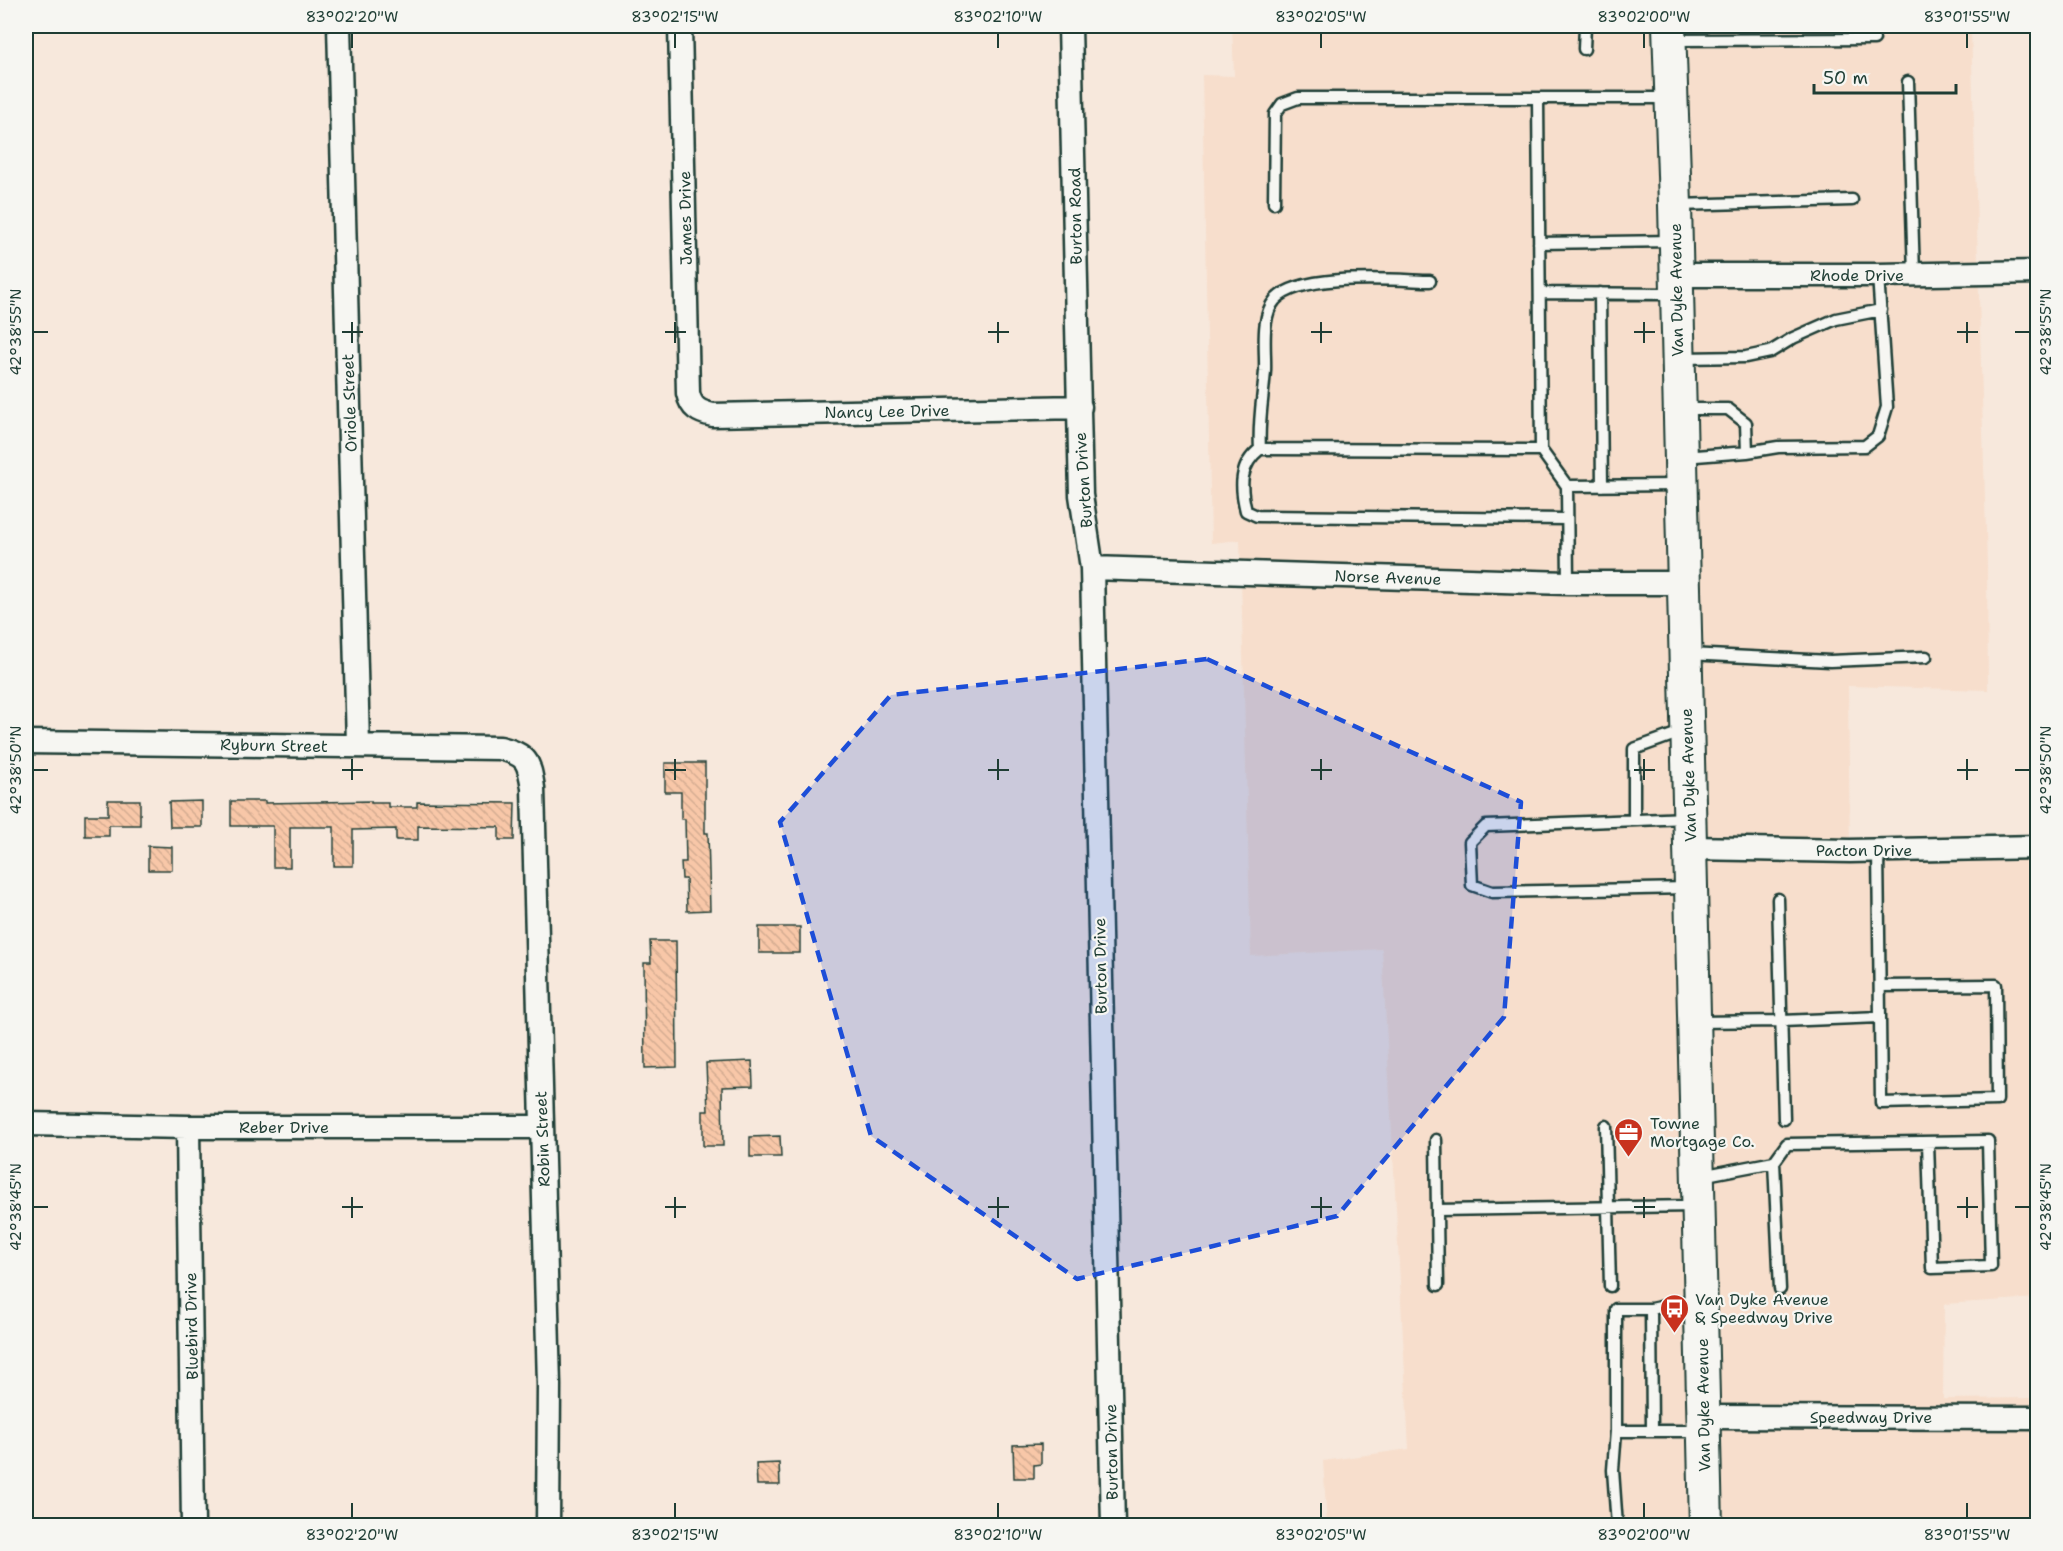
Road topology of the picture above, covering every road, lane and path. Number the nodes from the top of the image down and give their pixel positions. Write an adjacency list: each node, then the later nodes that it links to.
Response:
1 (339, 26): 42 (street, Oriole Street)
2 (680, 26): 26 (street, James Drive)
3 (1070, 26): 25 (street, Burton Road)
4 (1585, 26): 7 (lane)
5 (1669, 33): 6 (lane); 10 (main road, Van Dyke Avenue)
6 (1874, 39)
7 (1584, 49)
8 (1908, 82): 17 (lane)
9 (1538, 98): 10 (lane); 12 (lane); 15 (lane)
10 (1671, 98): 13 (main road, Van Dyke Avenue)
11 (1852, 200): 13 (lane)
12 (1274, 203)
13 (1675, 205): 14 (main road, Van Dyke Avenue)
14 (1675, 241): 15 (lane); 20 (main road, Van Dyke Avenue)
15 (1539, 243): 21 (lane)
16 (2037, 272): 17 (street, Rhode Drive)
17 (1914, 274): 18 (street, Rhode Drive)
18 (1878, 275): 20 (street, Rhode Drive); 23 (lane)
19 (1431, 280): 28 (lane)
20 (1676, 284): 22 (lane); 24 (main road, Van Dyke Avenue)
21 (1540, 293): 22 (lane); 29 (lane)
22 (1600, 293): 33 (lane)
23 (1881, 310): 24 (lane); 30 (lane)
24 (1677, 358): 27 (main road, Van Dyke Avenue)
25 (1080, 407): 26 (street, Nancy Lee Drive); 35 (street, Burton Drive)
26 (695, 408)
27 (1678, 408): 30 (lane); 31 (main road, Van Dyke Avenue)
28 (1260, 449): 29 (lane); 34 (lane)
29 (1541, 450): 32 (lane)
30 (1747, 452): 31 (lane)
31 (1680, 471): 33 (lane); 37 (main road, Van Dyke Avenue)
32 (1568, 486): 33 (lane); 34 (lane)
33 (1602, 486)
34 (1568, 519): 36 (lane)
35 (1092, 568): 36 (street, Norse Avenue); 76 (street, Burton Drive)
36 (1568, 583): 37 (street, Norse Avenue)
37 (1684, 583): 38 (main road, Van Dyke Avenue)
38 (1685, 654): 39 (lane); 40 (main road, Van Dyke Avenue)
39 (1926, 657)
40 (1687, 729): 44 (lane); 45 (main road, Van Dyke Avenue)
41 (26, 742): 42 (street, Ryburn Street)
42 (358, 746): 43 (street, Ryburn Street)
43 (522, 755): 58 (street, Robin Street)
44 (1634, 820): 45 (lane); 48 (lane)
45 (1690, 833): 47 (street, Pacton Drive); 48 (main road, Van Dyke Avenue)
46 (2037, 848): 47 (street, Pacton Drive)
47 (1878, 850): 50 (lane)
48 (1692, 888): 53 (main road, Van Dyke Avenue)
49 (1778, 898): 52 (lane)
50 (1880, 986): 51 (lane); 51 (lane)
51 (1880, 1017): 52 (lane)
52 (1782, 1021): 53 (lane); 54 (lane)
53 (1694, 1022): 62 (main road, Van Dyke Avenue)
54 (1784, 1119)
55 (26, 1124): 57 (street, Reber Drive)
56 (1606, 1126): 63 (lane)
57 (188, 1127): 58 (street, Reber Drive); 74 (street, Bluebird Drive)
58 (542, 1127): 75 (street, Robin Street)
59 (1436, 1140): 64 (lane)
60 (1928, 1142): 60 (lane); 61 (lane)
61 (1774, 1162): 62 (lane); 67 (lane)
62 (1698, 1192): 63 (lane); 68 (main road, Van Dyke Avenue)
63 (1609, 1207): 64 (lane); 66 (lane)
64 (1437, 1210): 65 (lane)
65 (1438, 1285)
66 (1610, 1286)
67 (1780, 1288)
68 (1701, 1299): 69 (lane); 71 (main road, Van Dyke Avenue)
69 (1651, 1309): 72 (lane); 73 (lane)
70 (2037, 1418): 71 (street, Speedway Drive)
71 (1704, 1424): 72 (lane); 78 (main road, Van Dyke Avenue)
72 (1652, 1430): 73 (lane)
73 (1616, 1431): 77 (lane)
74 (193, 1526)
75 (548, 1526)
76 (1113, 1526)
77 (1617, 1526)
78 (1706, 1526)

